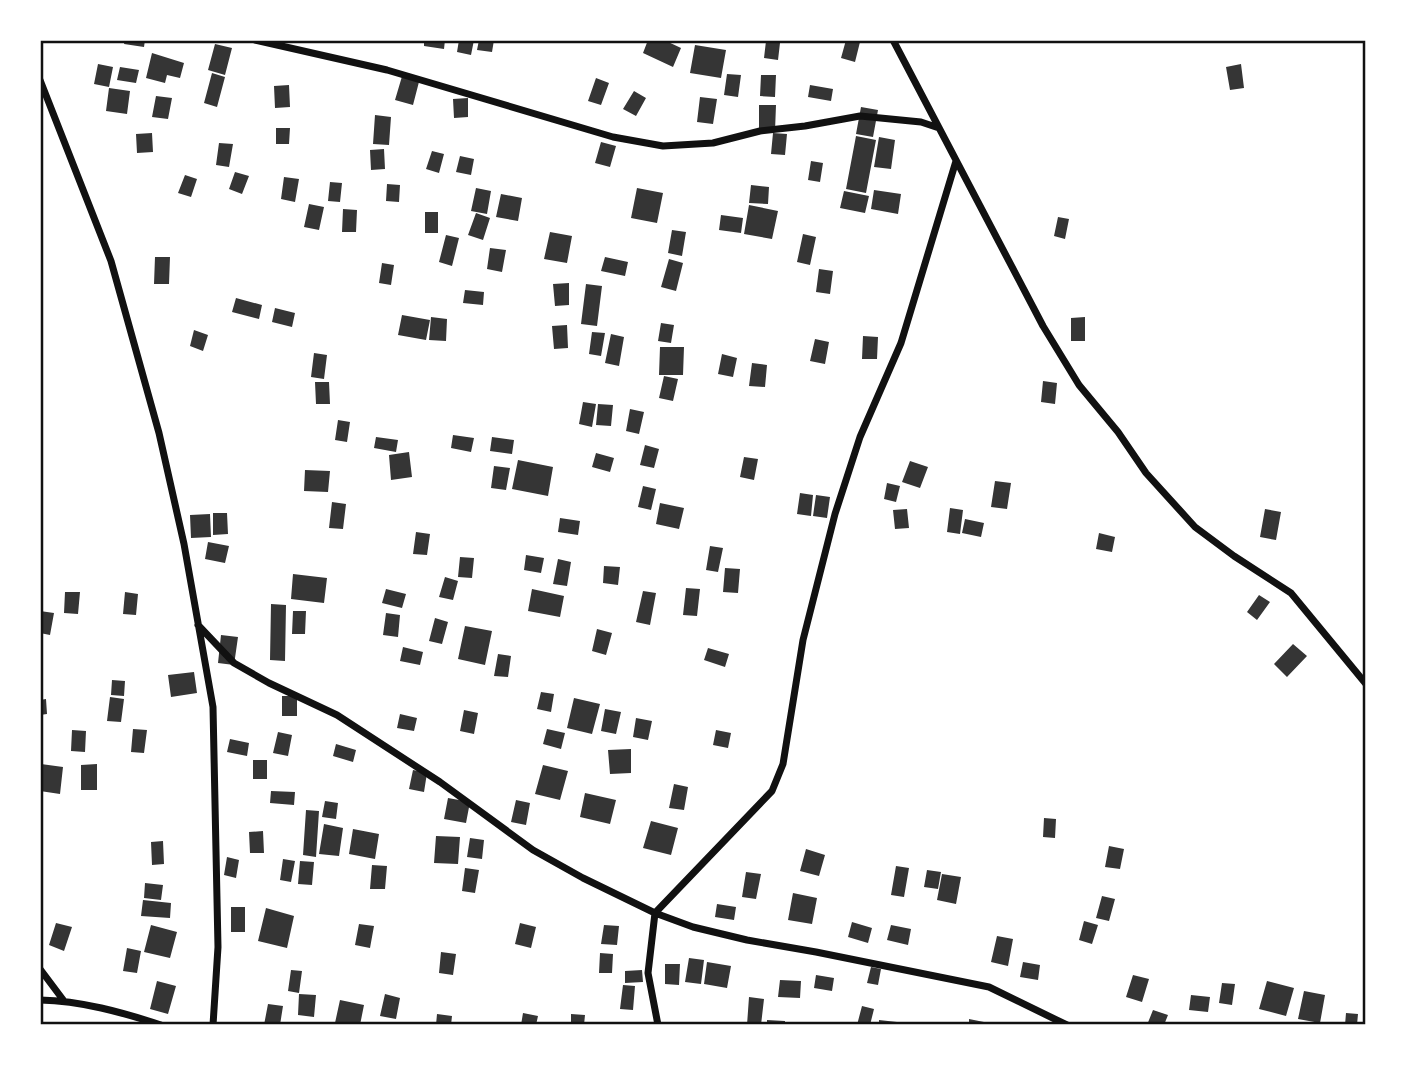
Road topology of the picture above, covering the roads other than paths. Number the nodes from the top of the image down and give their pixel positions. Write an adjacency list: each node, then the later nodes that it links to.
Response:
1 (255, 40): 4 (street)
2 (892, 40): 4 (street)
3 (40, 80): 6 (street)
4 (939, 128): 5 (street)
5 (956, 161): 7 (street); 8 (street)
6 (198, 625): 8 (street); 13 (street)
7 (1366, 684)
8 (655, 913): 14 (street); 15 (street)
9 (40, 970): 11 (street)
10 (40, 1000): 11 (street)
11 (64, 1001): 12 (street)
12 (161, 1025)
13 (214, 1025)
14 (659, 1025)
15 (1067, 1025)

